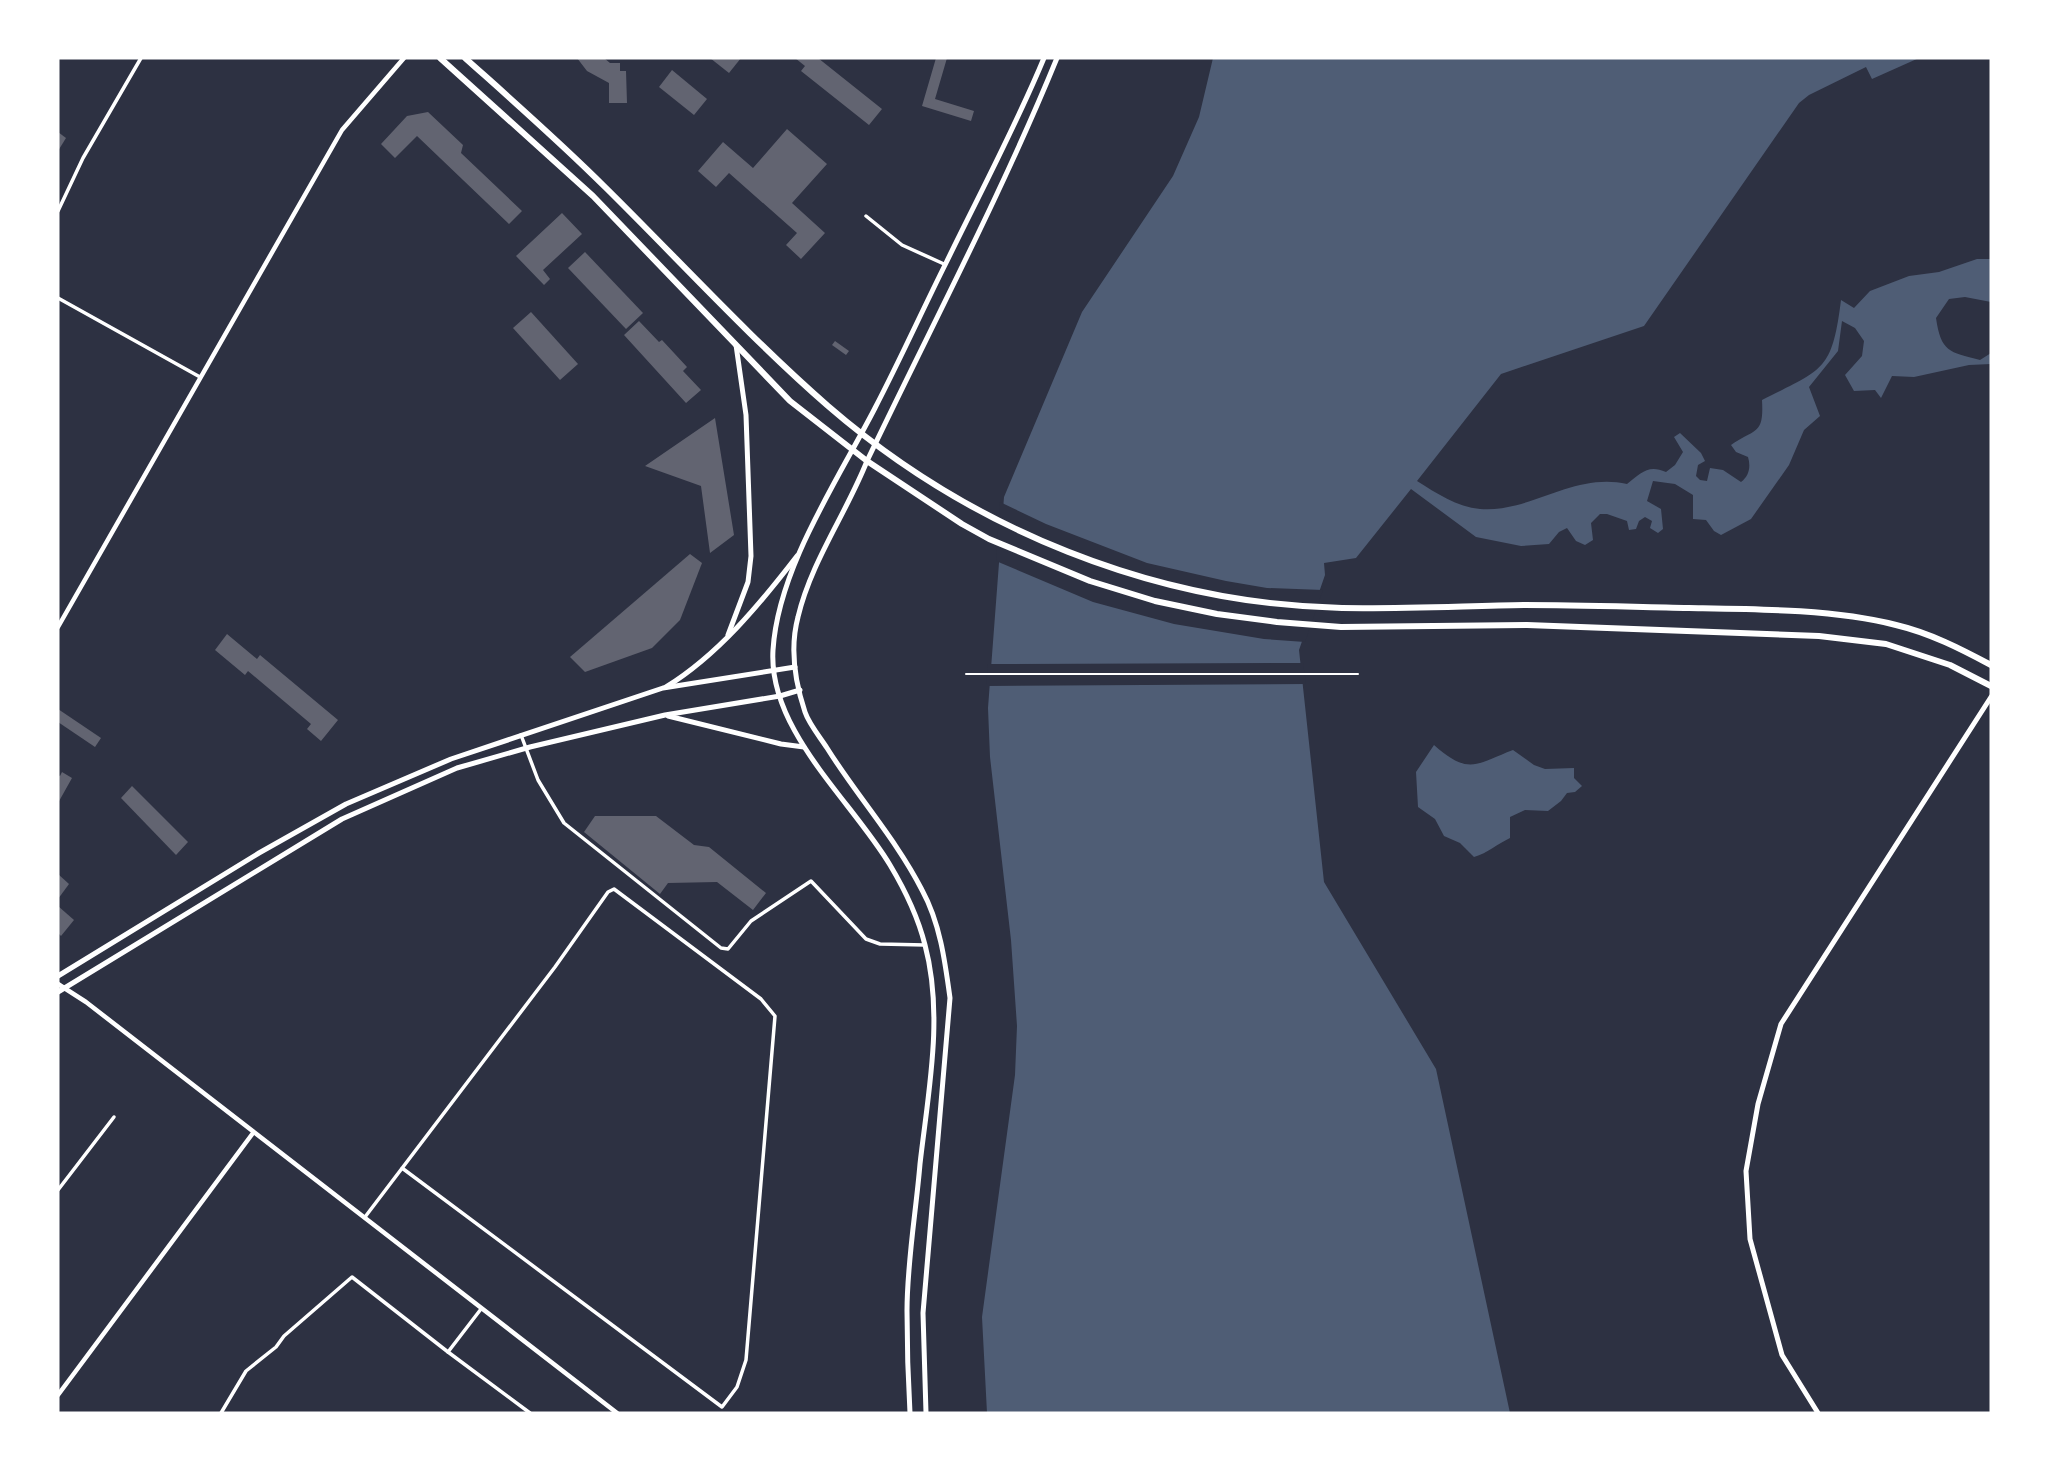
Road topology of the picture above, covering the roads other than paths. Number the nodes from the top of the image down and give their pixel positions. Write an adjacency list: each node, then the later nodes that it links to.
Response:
1 (141, 58): 7 (street)
2 (404, 58): 12 (street)
3 (440, 58): 11 (main road)
4 (465, 58): 13 (main road)
5 (1044, 58): 9 (main road)
6 (1057, 58): 14 (main road)
7 (58, 211)
8 (866, 216): 9 (street)
9 (945, 264): 13 (main road)
10 (58, 298): 12 (street)
11 (736, 345): 15 (main road); 19 (main road)
12 (200, 377): 18 (street)
13 (862, 433): 14 (main road); 15 (main road)
14 (876, 443): 16 (main road); 20 (main road)
15 (852, 450): 16 (main road); 17 (main road)
16 (867, 461): 21 (main road); 23 (main road)
17 (803, 548): 19 (main road); 22 (main road)
18 (58, 627)
19 (728, 635): 24 (main road)
20 (1991, 665)
21 (795, 667): 22 (main road); 25 (main road)
22 (773, 672): 24 (main road); 26 (main road)
23 (1991, 686)
24 (663, 688): 29 (main road)
25 (800, 690): 26 (main road); 49 (main road)
26 (780, 696): 28 (main road); 30 (main road)
27 (1991, 697): 50 (main road)
28 (665, 715): 30 (main road); 31 (main road)
29 (521, 735): 31 (street); 33 (main road)
30 (804, 747): 32 (main road)
31 (526, 748): 32 (street); 35 (main road)
32 (925, 945): 48 (main road)
33 (58, 976)
34 (58, 984): 35 (street)
35 (64, 988): 36 (main road); 38 (street)
36 (58, 992)
37 (114, 1117): 40 (street)
38 (253, 1133): 41 (street); 44 (street)
39 (402, 1168): 39 (street); 41 (street)
40 (58, 1190)
41 (364, 1219): 42 (street)
42 (481, 1309): 43 (street); 47 (street)
43 (448, 1352): 45 (street); 46 (street)
44 (58, 1395)
45 (221, 1413)
46 (530, 1413)
47 (617, 1413)
48 (910, 1413)
49 (926, 1413)
50 (1818, 1413)

